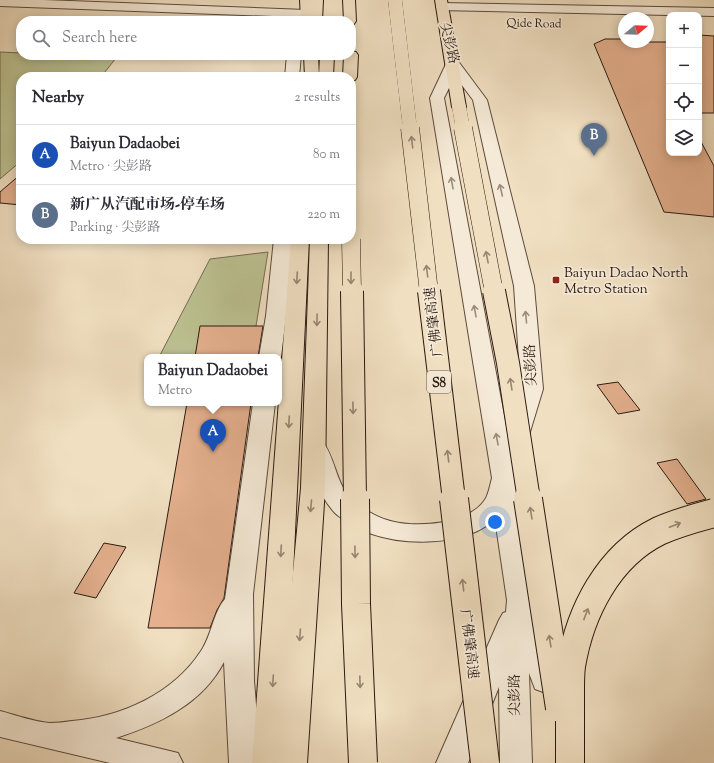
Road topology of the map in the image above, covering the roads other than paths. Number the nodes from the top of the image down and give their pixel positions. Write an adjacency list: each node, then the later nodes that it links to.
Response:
1 (349, 0): 10 (main road)
2 (395, 0): 42 (main road, 广佛肇高速 / S8, one-way to 2, bridge)
3 (313, 1): 8 (main road); 9 (main road)
4 (0, 2): 7 (street)
5 (441, 3): 6 (street, Qide Road); 11 (main road, 尖彭路)
6 (714, 12)
7 (254, 16)
8 (309, 16)
9 (319, 16)
10 (350, 16)
11 (445, 22): 12 (street); 18 (main road, 尖彭路)
12 (460, 22)
13 (702, 24): 14 (street)
14 (714, 24)
15 (294, 60): 19 (street)
16 (327, 60): 20 (main road)
17 (350, 60): 21 (main road)
18 (453, 64): 29 (street, one-way to 18); 29 (street, 尖彭路, one-way to 18); 44 (main road, one-way to 18, bridge)
19 (292, 72)
20 (326, 72)
21 (350, 72)
22 (283, 244): 26 (street)
23 (300, 244): 38 (main road, one-way to 38)
24 (319, 244): 28 (main road, one-way to 28)
25 (351, 244): 40 (main road, one-way to 40, bridge)
26 (270, 354)
27 (264, 406): 31 (street)
28 (314, 445): 29 (street); 39 (main road, one-way to 39)
29 (504, 478): 32 (street, 尖彭路)
30 (714, 513): 44 (main road, one-way to 30, bridge)
31 (239, 594): 34 (street); 37 (street)
32 (521, 600): 41 (street); 43 (street, 尖彭路); 45 (street)
33 (0, 724): 34 (street)
34 (49, 736): 35 (street); 36 (street)
35 (98, 763)
36 (167, 763)
37 (245, 763)
38 (268, 763)
39 (291, 763)
40 (363, 763)
41 (452, 763)
42 (485, 763)
43 (516, 763)
44 (569, 763)
45 (580, 763)

